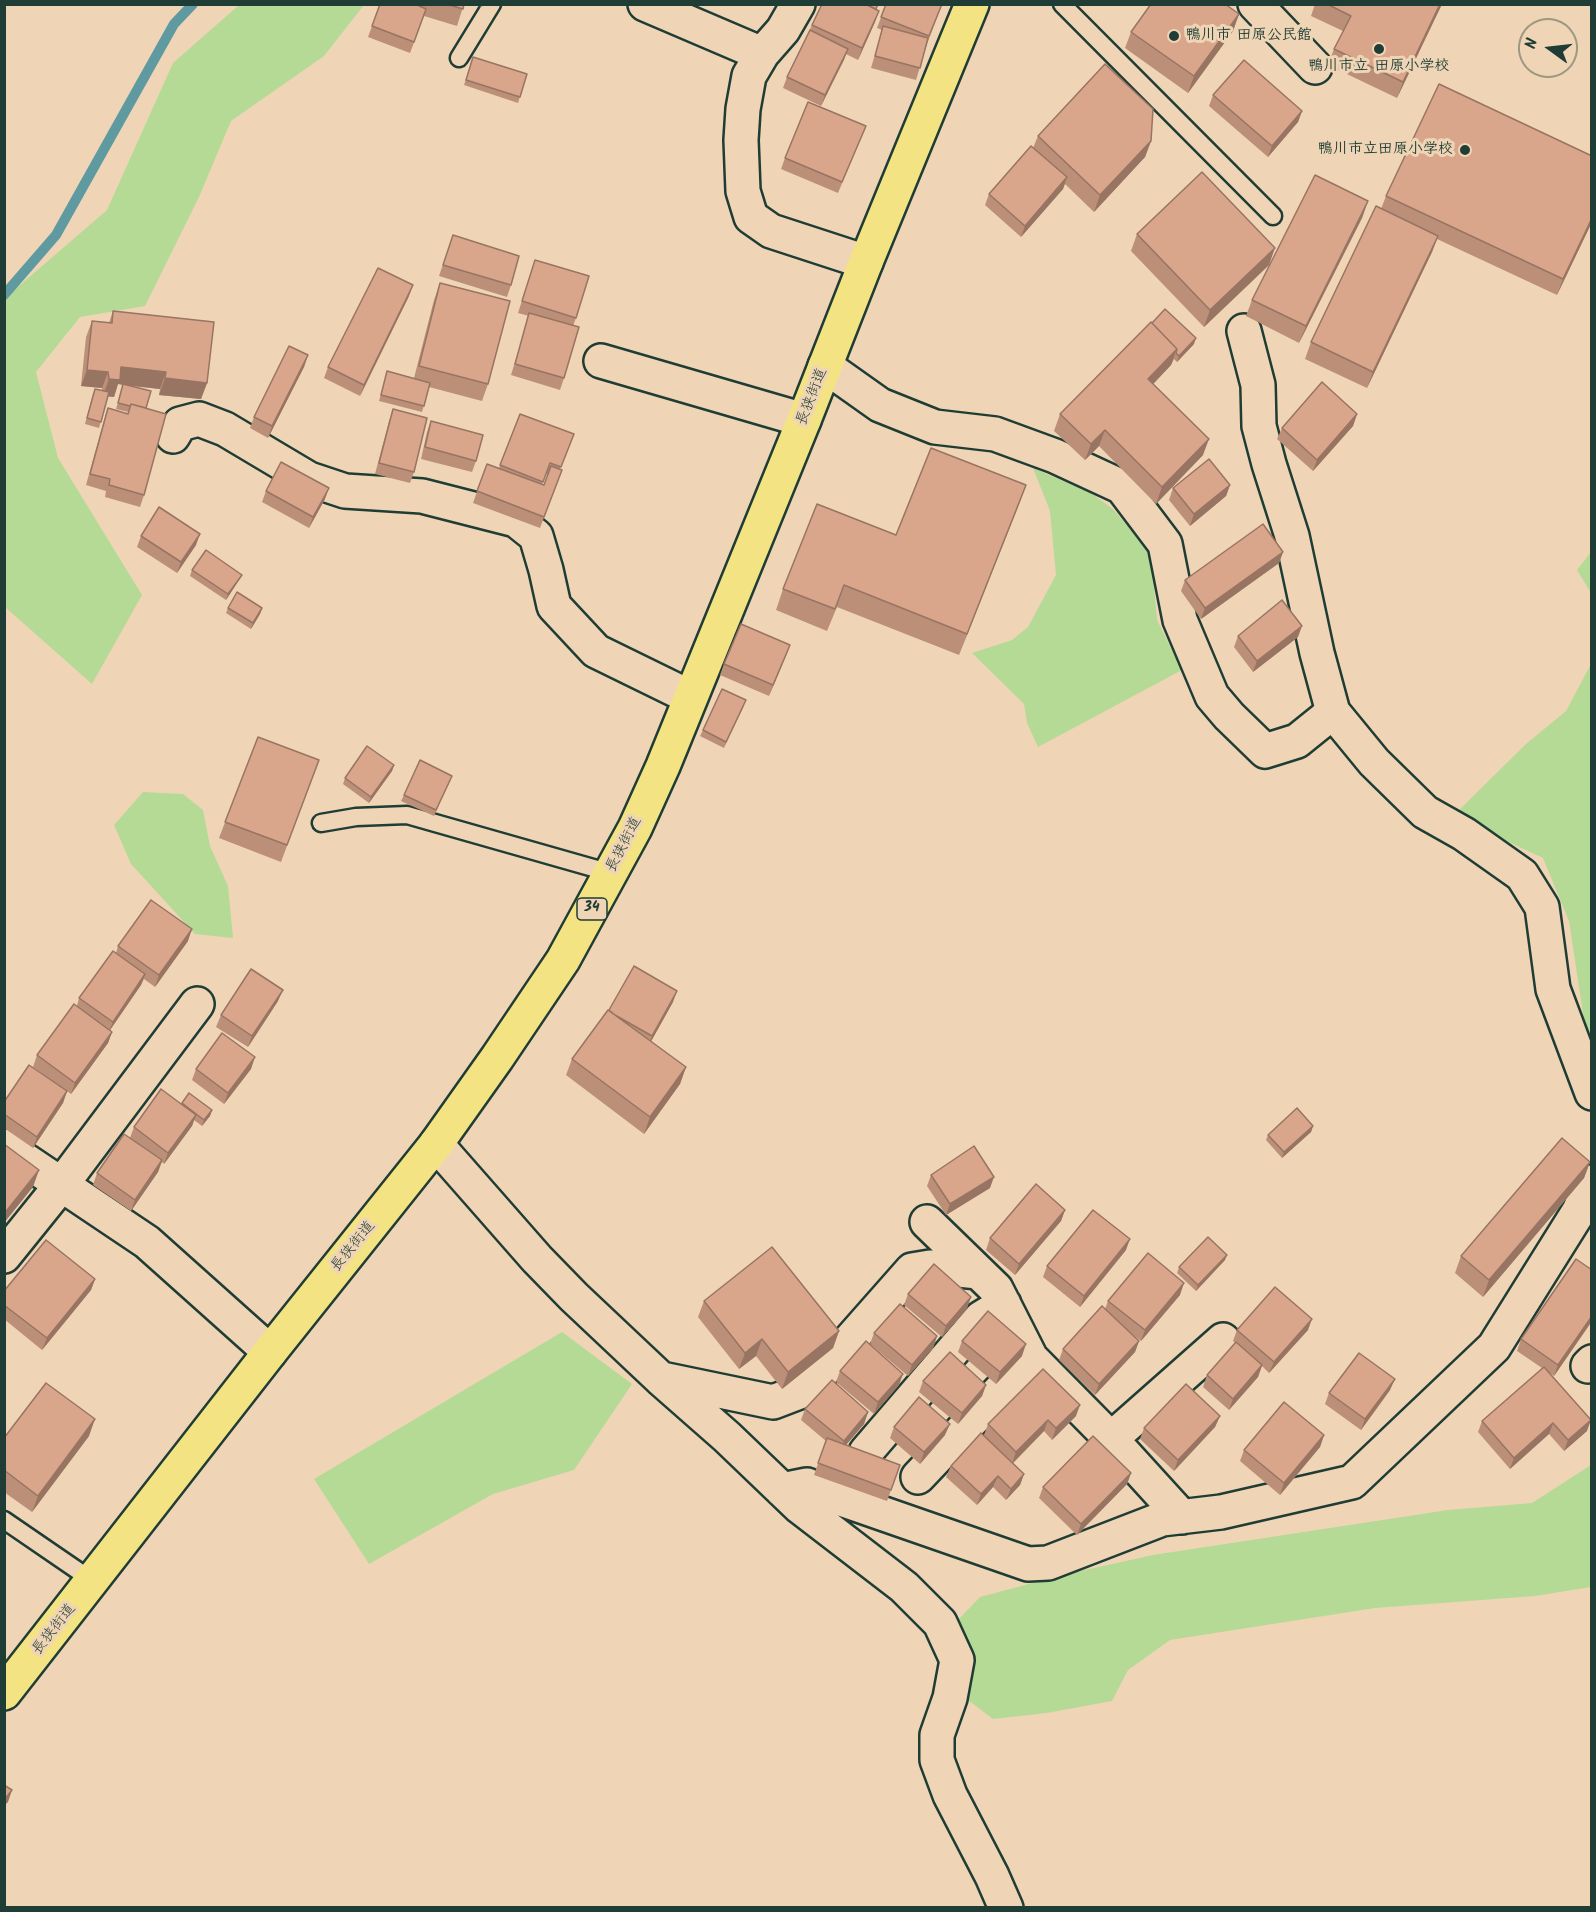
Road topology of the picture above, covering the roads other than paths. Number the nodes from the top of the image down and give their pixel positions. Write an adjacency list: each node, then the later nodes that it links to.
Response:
1 (492, 4): 8 (lane)
2 (645, 4): 7 (street)
3 (798, 4): 7 (street)
4 (972, 4): 11 (main road, 長狭街道 / 34)
5 (1062, 4): 10 (lane)
6 (1255, 4): 9 (street)
7 (762, 54): 11 (street)
8 (459, 58)
9 (1315, 67)
10 (1273, 216)
11 (866, 262): 14 (main road, 長狭街道 / 34)
12 (1245, 331): 18 (street)
13 (601, 361): 15 (street)
14 (825, 366): 15 (main road, 長狭街道 / 34); 18 (street)
15 (804, 420): 17 (main road, 長狭街道 / 34)
16 (173, 436): 17 (street)
17 (690, 697): 20 (main road, 長狭街道 / 34)
18 (1333, 712): 22 (street)
19 (321, 823): 20 (lane)
20 (611, 873): 23 (main road, 長狭街道 / 34)
21 (197, 1005): 26 (street)
22 (1592, 1092)
23 (436, 1144): 32 (main road, 長狭街道 / 34); 34 (street)
24 (4, 1146): 26 (street)
25 (1592, 1182): 39 (street)
26 (62, 1184): 28 (street); 32 (street)
27 (927, 1222): 29 (street)
28 (4, 1256)
29 (978, 1272): 30 (street); 34 (street)
30 (1004, 1304): 33 (street); 36 (street)
31 (1222, 1340): 35 (street)
32 (270, 1352): 41 (main road, 長狭街道 / 34)
33 (1030, 1358): 35 (street); 37 (street)
34 (661, 1378): 38 (street)
35 (1112, 1439): 39 (street)
36 (866, 1452)
37 (918, 1477)
38 (782, 1490): 39 (street); 43 (street)
39 (1182, 1517)
40 (4, 1520): 41 (lane)
41 (93, 1581): 42 (main road, 長狭街道 / 34)
42 (4, 1693)
43 (1005, 1908)

